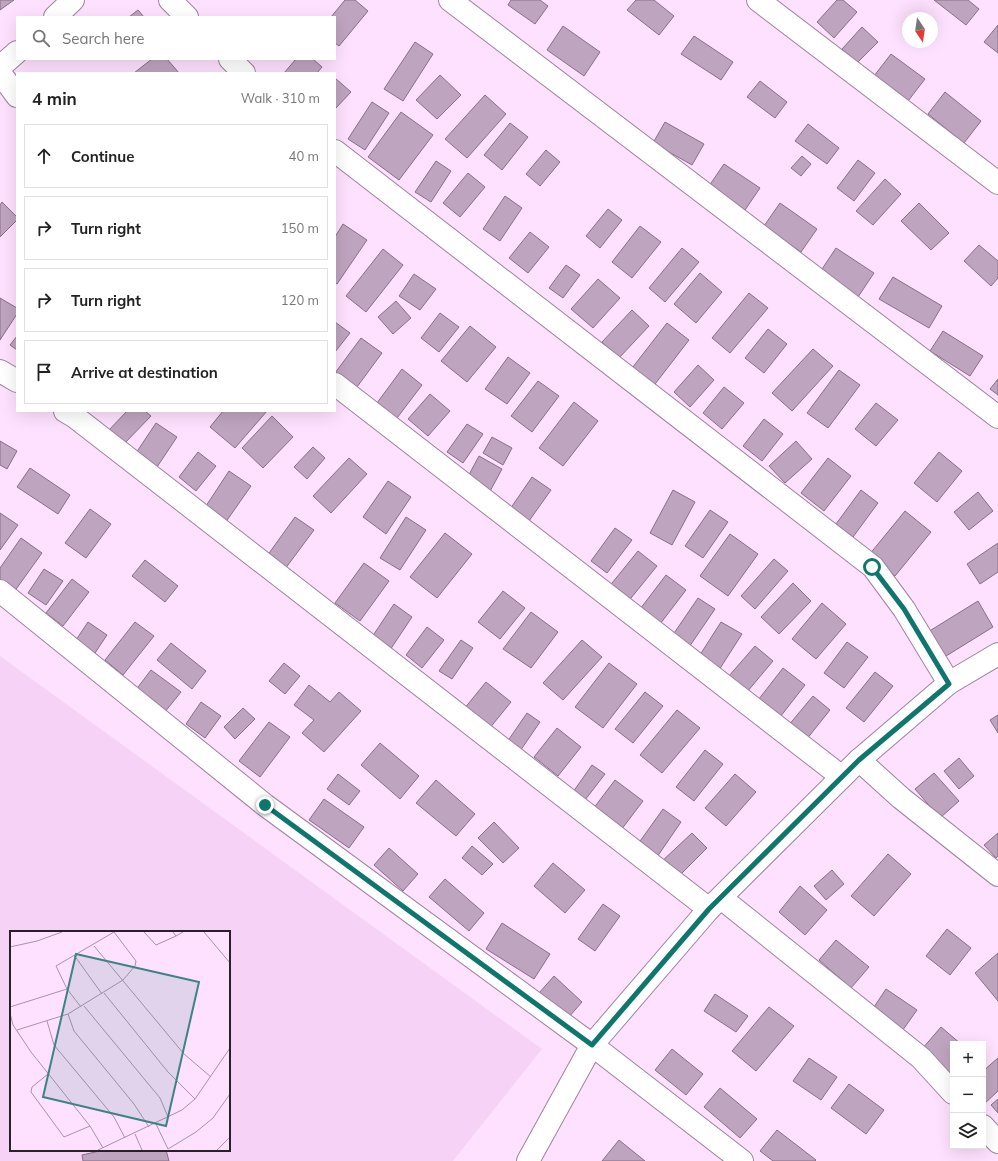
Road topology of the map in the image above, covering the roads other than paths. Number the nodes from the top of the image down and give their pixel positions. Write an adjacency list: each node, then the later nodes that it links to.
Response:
1 (73, 0): 5 (street)
2 (170, 0): 6 (street)
3 (450, 0): 19 (street)
4 (758, 0): 14 (street)
5 (56, 16)
6 (186, 16)
7 (16, 53): 9 (street)
8 (231, 60): 10 (street)
9 (0, 67)
10 (243, 72)
11 (0, 73): 12 (street)
12 (16, 95)
13 (336, 152): 22 (street)
14 (998, 183)
15 (0, 371): 16 (street)
16 (16, 380)
17 (336, 385): 24 (street)
18 (67, 412): 26 (street)
19 (998, 417)
20 (0, 591): 27 (street)
21 (998, 654): 22 (street)
22 (949, 684): 23 (street)
23 (859, 760): 24 (street); 25 (street)
24 (842, 777): 26 (street)
25 (998, 875)
26 (715, 904): 27 (street); 28 (street)
27 (592, 1045): 31 (street); 32 (street)
28 (950, 1090)
29 (986, 1129): 30 (street)
30 (998, 1142)
31 (528, 1161)
32 (742, 1161)

